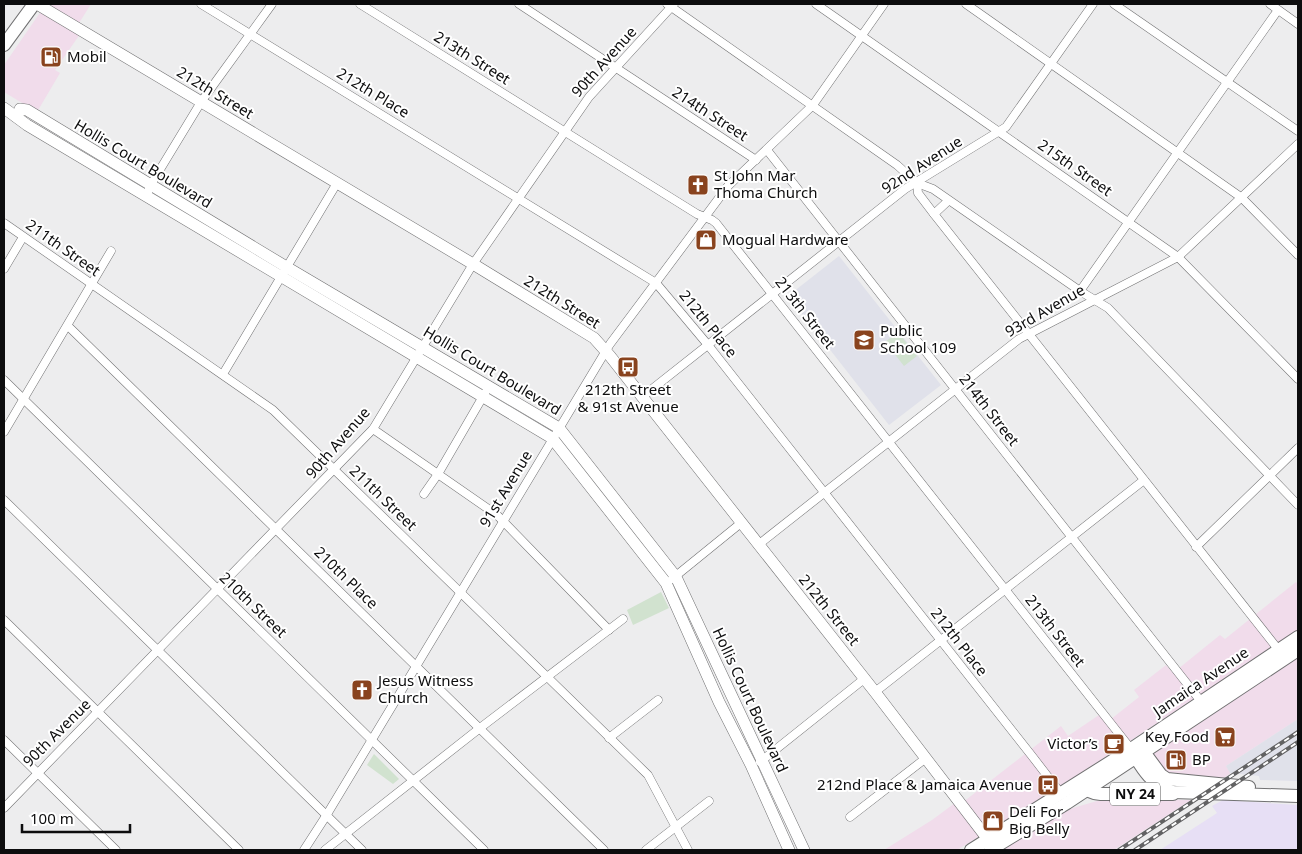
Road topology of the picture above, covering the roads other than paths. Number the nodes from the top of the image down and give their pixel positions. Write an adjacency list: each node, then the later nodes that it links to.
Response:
1 (35, 4): 17 (main road); 21 (main road, 212th Street)
2 (201, 4): 15 (street, 212th Place)
3 (272, 4): 15 (street)
4 (360, 4): 25 (street, 213th Street)
5 (519, 4): 19 (street, 214th Street)
6 (816, 4): 16 (street, 215th Street)
7 (884, 4): 16 (street)
8 (966, 4): 18 (street)
9 (1093, 4): 18 (street, 92nd Avenue)
10 (1114, 4): 20 (street)
11 (1270, 4): 13 (street)
12 (671, 5): 19 (street, 90th Avenue); 22 (street)
13 (1278, 10): 14 (street); 20 (street)
14 (1298, 24)
15 (250, 34): 21 (street); 34 (street, 212th Place)
16 (862, 36): 22 (street); 26 (street, 215th Street)
17 (4, 45)
18 (1051, 64): 26 (street, 92nd Avenue); 29 (street)
19 (616, 68): 25 (street, 90th Avenue); 30 (street, 214th Street)
20 (1227, 83): 24 (street); 29 (street)
21 (202, 102): 31 (main road, 212th Street); 33 (street)
22 (813, 105): 28 (street); 32 (street)
23 (4, 108): 33 (main road, Hollis Court Boulevard)
24 (1298, 131)
25 (565, 132): 34 (street, 90th Avenue); 38 (street, 213th Street)
26 (999, 132): 32 (street, 92nd Avenue); 40 (street, 215th Street)
27 (1298, 144): 35 (street, 93rd Avenue)
28 (766, 150): 30 (street, 214th Street); 42 (street, 214th Street)
29 (1178, 153): 35 (street); 40 (street)
30 (756, 160): 38 (street, 91st Avenue)
31 (337, 183): 46 (main road, 212th Street); 48 (street)
32 (917, 183): 36 (street); 37 (street); 42 (street, 92nd Avenue)
33 (148, 190): 48 (main road, Hollis Court Boulevard)
34 (519, 198): 46 (street, 90th Avenue); 49 (street, 212th Place)
35 (1242, 198): 44 (street); 45 (street, 93rd Avenue)
36 (948, 201): 37 (street); 51 (street)
37 (934, 214): 56 (street)
38 (705, 217): 49 (street, 91st Avenue); 52 (street, 213th Street)
39 (4, 223): 41 (street, 211th Street)
40 (1129, 223): 45 (street, 215th Street); 51 (street)
41 (23, 237): 47 (street); 50 (street, 211th Street)
42 (839, 242): 52 (street, 92nd Avenue); 64 (street, 214th Street)
43 (111, 251): 50 (street)
44 (1298, 255)
45 (1178, 257): 53 (street, 93rd Avenue); 62 (street, 215th Street)
46 (473, 264): 58 (street, 90th Avenue); 59 (main road, 212th Street)
47 (4, 269)
48 (284, 271): 54 (main road, Hollis Court Boulevard); 61 (street)
49 (656, 283): 57 (street, 212th Place); 59 (street, 91st Avenue)
50 (92, 284): 55 (street); 61 (street, 211th Street)
51 (1080, 291): 53 (street)
52 (773, 294): 57 (street, 92nd Avenue); 72 (street, 213th Street)
53 (1093, 299): 56 (street, 93rd Avenue); 76 (street)
54 (372, 324): 58 (main road, Hollis Court Boulevard); 60 (main road, Hollis Court Boulevard)
55 (68, 326): 67 (street); 86 (street, 210th Place)
56 (1029, 335): 64 (street, 93rd Avenue); 78 (street)
57 (708, 345): 66 (street, 92nd Avenue); 79 (street, 212th Place)
58 (424, 347): 60 (street, 90th Avenue); 65 (main road, Hollis Court Boulevard)
59 (606, 351): 66 (main road, 212th Street); 68 (street, 91st Avenue)
60 (417, 358): 65 (main road, Hollis Court Boulevard); 69 (street, 90th Avenue)
61 (223, 374): 74 (street, 211th Street)
62 (1298, 379)
63 (4, 380): 67 (street, 210th Street)
64 (955, 390): 72 (street, 93rd Avenue); 88 (street, 214th Street)
65 (486, 392): 68 (main road, Hollis Court Boulevard); 71 (main road, Hollis Court Boulevard); 75 (street)
66 (642, 397): 84 (main road, 212th Street)
67 (23, 399): 70 (street); 93 (street, 210th Street)
68 (559, 428): 71 (street, 91st Avenue); 77 (main road, Hollis Court Boulevard)
69 (373, 429): 74 (street, 90th Avenue); 75 (street)
70 (4, 432)
71 (552, 438): 77 (main road, Hollis Court Boulevard); 83 (street, 91st Avenue)
72 (889, 442): 79 (street, 93rd Avenue); 94 (street, 213th Street)
73 (1298, 448): 76 (street)
74 (335, 470): 86 (street, 90th Avenue); 95 (street, 211th Street)
75 (438, 474): 80 (street); 83 (street)
76 (1270, 475): 82 (street); 90 (street)
77 (592, 479): 85 (main road, Hollis Court Boulevard); 87 (main road, Hollis Court Boulevard)
78 (1144, 480): 88 (street); 90 (street)
79 (824, 492): 89 (street, 93rd Avenue); 101 (street, 212th Place)
80 (424, 494)
81 (4, 500): 104 (street)
82 (1298, 505)
83 (503, 521): 95 (street, 91st Avenue); 98 (street)
84 (741, 523): 89 (main road, 212th Street); 91 (street)
85 (636, 526): 87 (main road); 91 (main road, Hollis Court Boulevard)
86 (276, 530): 93 (street, 90th Avenue); 106 (street, 210th Place)
87 (627, 534): 92 (main road, Hollis Court Boulevard)
88 (1071, 537): 94 (street); 113 (street, 214th Street)
89 (758, 545): 108 (main road, 212th Street)
90 (1196, 547): 105 (street)
91 (676, 577): 92 (street); 99 (main road, Hollis Court Boulevard)
92 (666, 583): 102 (main road, Hollis Court Boulevard)
93 (218, 589): 104 (street, 90th Avenue); 118 (street, 210th Street)
94 (1005, 589): 101 (street); 119 (street, 213th Street)
95 (460, 593): 106 (street, 91st Avenue); 107 (street, 211th Street)
96 (623, 619): 98 (street)
97 (4, 620): 114 (street)
98 (609, 630): 107 (street)
99 (704, 634): 102 (main road); 110 (main road, Hollis Court Boulevard)
100 (1298, 637): 105 (main road, Jamaica Avenue)
101 (940, 640): 109 (street); 127 (street, 212th Place)
102 (692, 641): 112 (main road, Hollis Court Boulevard)
103 (1298, 650): 105 (main road, Jamaica Avenue)
104 (158, 651): 114 (street, 90th Avenue); 132 (street)
105 (1282, 654): 113 (main road, Jamaica Avenue)
106 (416, 667): 115 (street, 210th Place); 118 (street, 91st Avenue)
107 (547, 677): 115 (street); 116 (street, 211th Street)
108 (864, 679): 109 (main road, 212th Street); 121 (street)
109 (875, 692): 120 (main road, 212th Street)
110 (733, 696): 112 (main road); 121 (main road, Hollis Court Boulevard)
111 (658, 700): 116 (street)
112 (720, 702): 121 (main road, Hollis Court Boulevard)
113 (1204, 705): 119 (main road, Jamaica Avenue)
114 (97, 712): 122 (street, 90th Avenue); 138 (street)
115 (480, 728): 123 (street); 143 (street, 210th Place)
116 (610, 738): 134 (street, 211th Street)
117 (4, 740): 122 (street)
118 (372, 740): 123 (street, 210th Street); 132 (street, 91st Avenue)
119 (1137, 752): 124 (main road, Jamaica Avenue); 125 (main road); 126 (main road, NY 24); 127 (main road, Jamaica Avenue / NY 24)
120 (926, 758): 133 (street); 136 (main road, 212th Street)
121 (756, 763): 129 (main road, Hollis Court Boulevard); 131 (main road, Hollis Court Boulevard)
122 (37, 773): 130 (street, 90th Avenue); 137 (street)
123 (414, 781): 135 (street); 142 (street, 210th Street)
124 (1086, 790): 125 (main road, NY 24); 127 (main road, Jamaica Avenue)
125 (1184, 793): 126 (main road, NY 24)
126 (1298, 796)
127 (1064, 798): 136 (main road, Jamaica Avenue / NY 24)
128 (709, 801): 134 (street)
129 (782, 804): 131 (main road); 147 (main road, Hollis Court Boulevard)
130 (4, 808)
131 (770, 810): 146 (main road, Hollis Court Boulevard)
132 (326, 816): 135 (street); 139 (street, 91st Avenue)
133 (850, 816)
134 (675, 828): 144 (street); 145 (street, 211th Street)
135 (346, 834): 140 (street); 141 (street)
136 (991, 846): 148 (main road, Jamaica Avenue)
137 (116, 850)
138 (239, 850)
139 (304, 850)
140 (325, 850)
141 (362, 850)
142 (484, 850)
143 (604, 850)
144 (646, 850)
145 (688, 850)
146 (789, 850)
147 (803, 850)
148 (971, 850)

